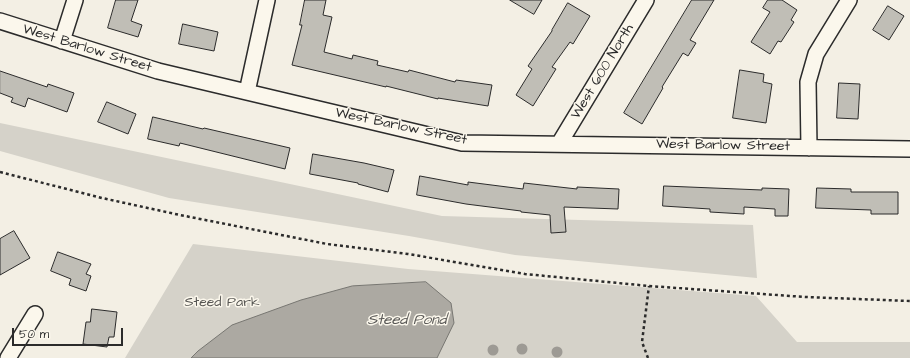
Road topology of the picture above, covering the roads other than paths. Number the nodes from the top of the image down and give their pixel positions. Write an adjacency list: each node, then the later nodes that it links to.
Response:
1 (75, 0): 6 (street)
2 (266, 0): 7 (street)
3 (646, 0): 8 (street, West 600 North)
4 (849, 0): 9 (street)
5 (0, 21): 6 (street, West Barlow Street)
6 (62, 41): 7 (street, West Barlow Street)
7 (247, 92): 8 (street, West Barlow Street)
8 (559, 144): 9 (street, West Barlow Street)
9 (809, 148): 10 (street, West Barlow Street)
10 (910, 149)
11 (35, 314): 12 (street)
12 (8, 358)

